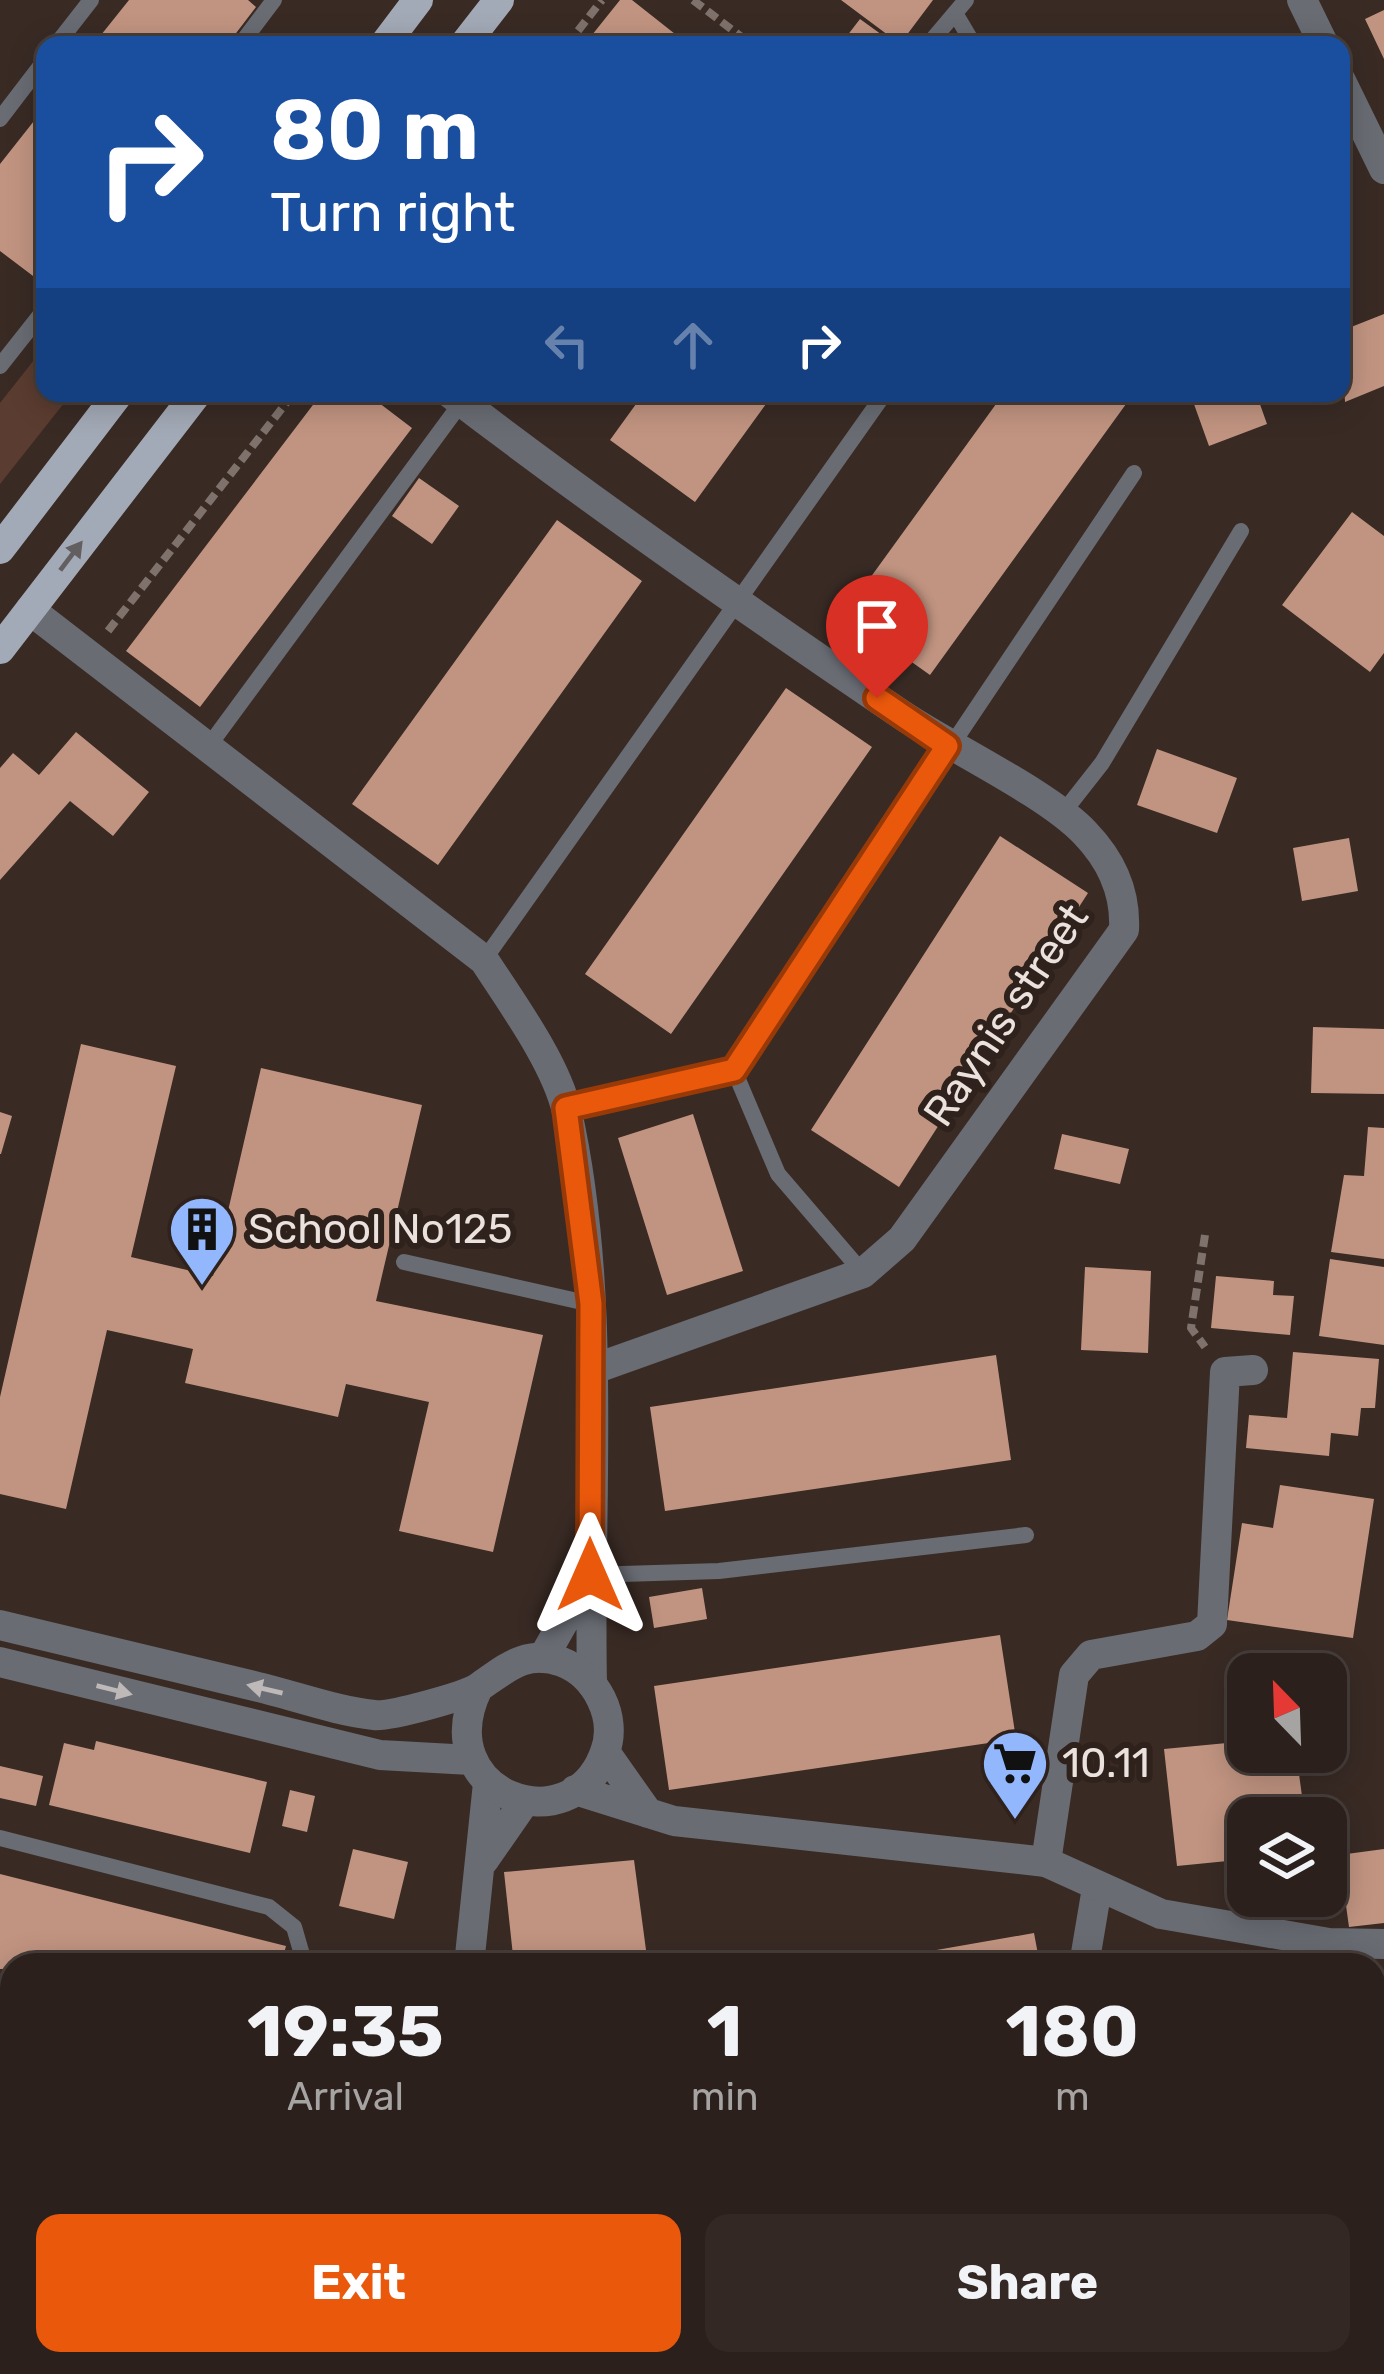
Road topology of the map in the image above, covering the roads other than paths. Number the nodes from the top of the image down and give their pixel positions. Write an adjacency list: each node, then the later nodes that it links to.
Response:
1 (91, 0): 7 (lane)
2 (274, 0): 8 (lane)
3 (418, 0): 9 (main road)
4 (499, 0): 10 (main road)
5 (1302, 0): 13 (street)
6 (960, 7): 11 (lane); 12 (lane)
7 (63, 36)
8 (248, 36)
9 (391, 36)
10 (471, 36)
11 (936, 36)
12 (971, 36)
13 (1320, 36)
14 (36, 72): 16 (lane)
15 (1350, 99): 17 (street)
16 (0, 119)
17 (1384, 169)
18 (36, 320): 19 (lane)
19 (0, 366)
20 (112, 402): 27 (main road)
21 (190, 402): 29 (main road, one-way to 21)
22 (456, 402): 32 (lane)
23 (468, 402): 28 (street, Raynis street)
24 (879, 402): 28 (lane)
25 (1134, 473): 31 (lane)
26 (1240, 531): 33 (lane)
27 (0, 549)
28 (737, 603): 31 (street, Raynis street); 34 (lane)
29 (30, 610): 30 (main road); 32 (street)
30 (0, 649)
31 (947, 746): 33 (street, Raynis street); 35 (lane)
32 (208, 747): 34 (street)
33 (1062, 814): 38 (street, Raynis street)
34 (484, 960): 36 (street)
35 (734, 1070): 36 (lane); 38 (lane)
36 (566, 1108): 39 (street)
37 (404, 1262): 39 (lane)
38 (863, 1273): 40 (street, Raynis street)
39 (591, 1304): 40 (street)
40 (591, 1370): 43 (street)
41 (1239, 1371): 55 (street)
42 (1026, 1535): 43 (lane)
43 (590, 1575): 45 (street); 47 (street)
44 (0, 1625): 48 (street, one-way to 44)
45 (543, 1658): 47 (street); 48 (street)
46 (0, 1662): 50 (street, one-way to 50)
47 (592, 1684): 49 (street)
48 (478, 1688): 50 (street)
49 (605, 1752): 51 (street); 53 (street)
50 (479, 1772): 52 (street); 56 (street)
51 (575, 1790): 52 (street); 53 (street)
52 (525, 1801): 56 (street)
53 (648, 1813): 55 (street)
54 (0, 1838): 59 (lane)
55 (1046, 1862): 57 (street)
56 (482, 1863): 60 (street)
57 (1097, 1888): 58 (street); 61 (street)
58 (1384, 1944)
59 (302, 1953)
60 (471, 1953)
61 (1086, 1953)

